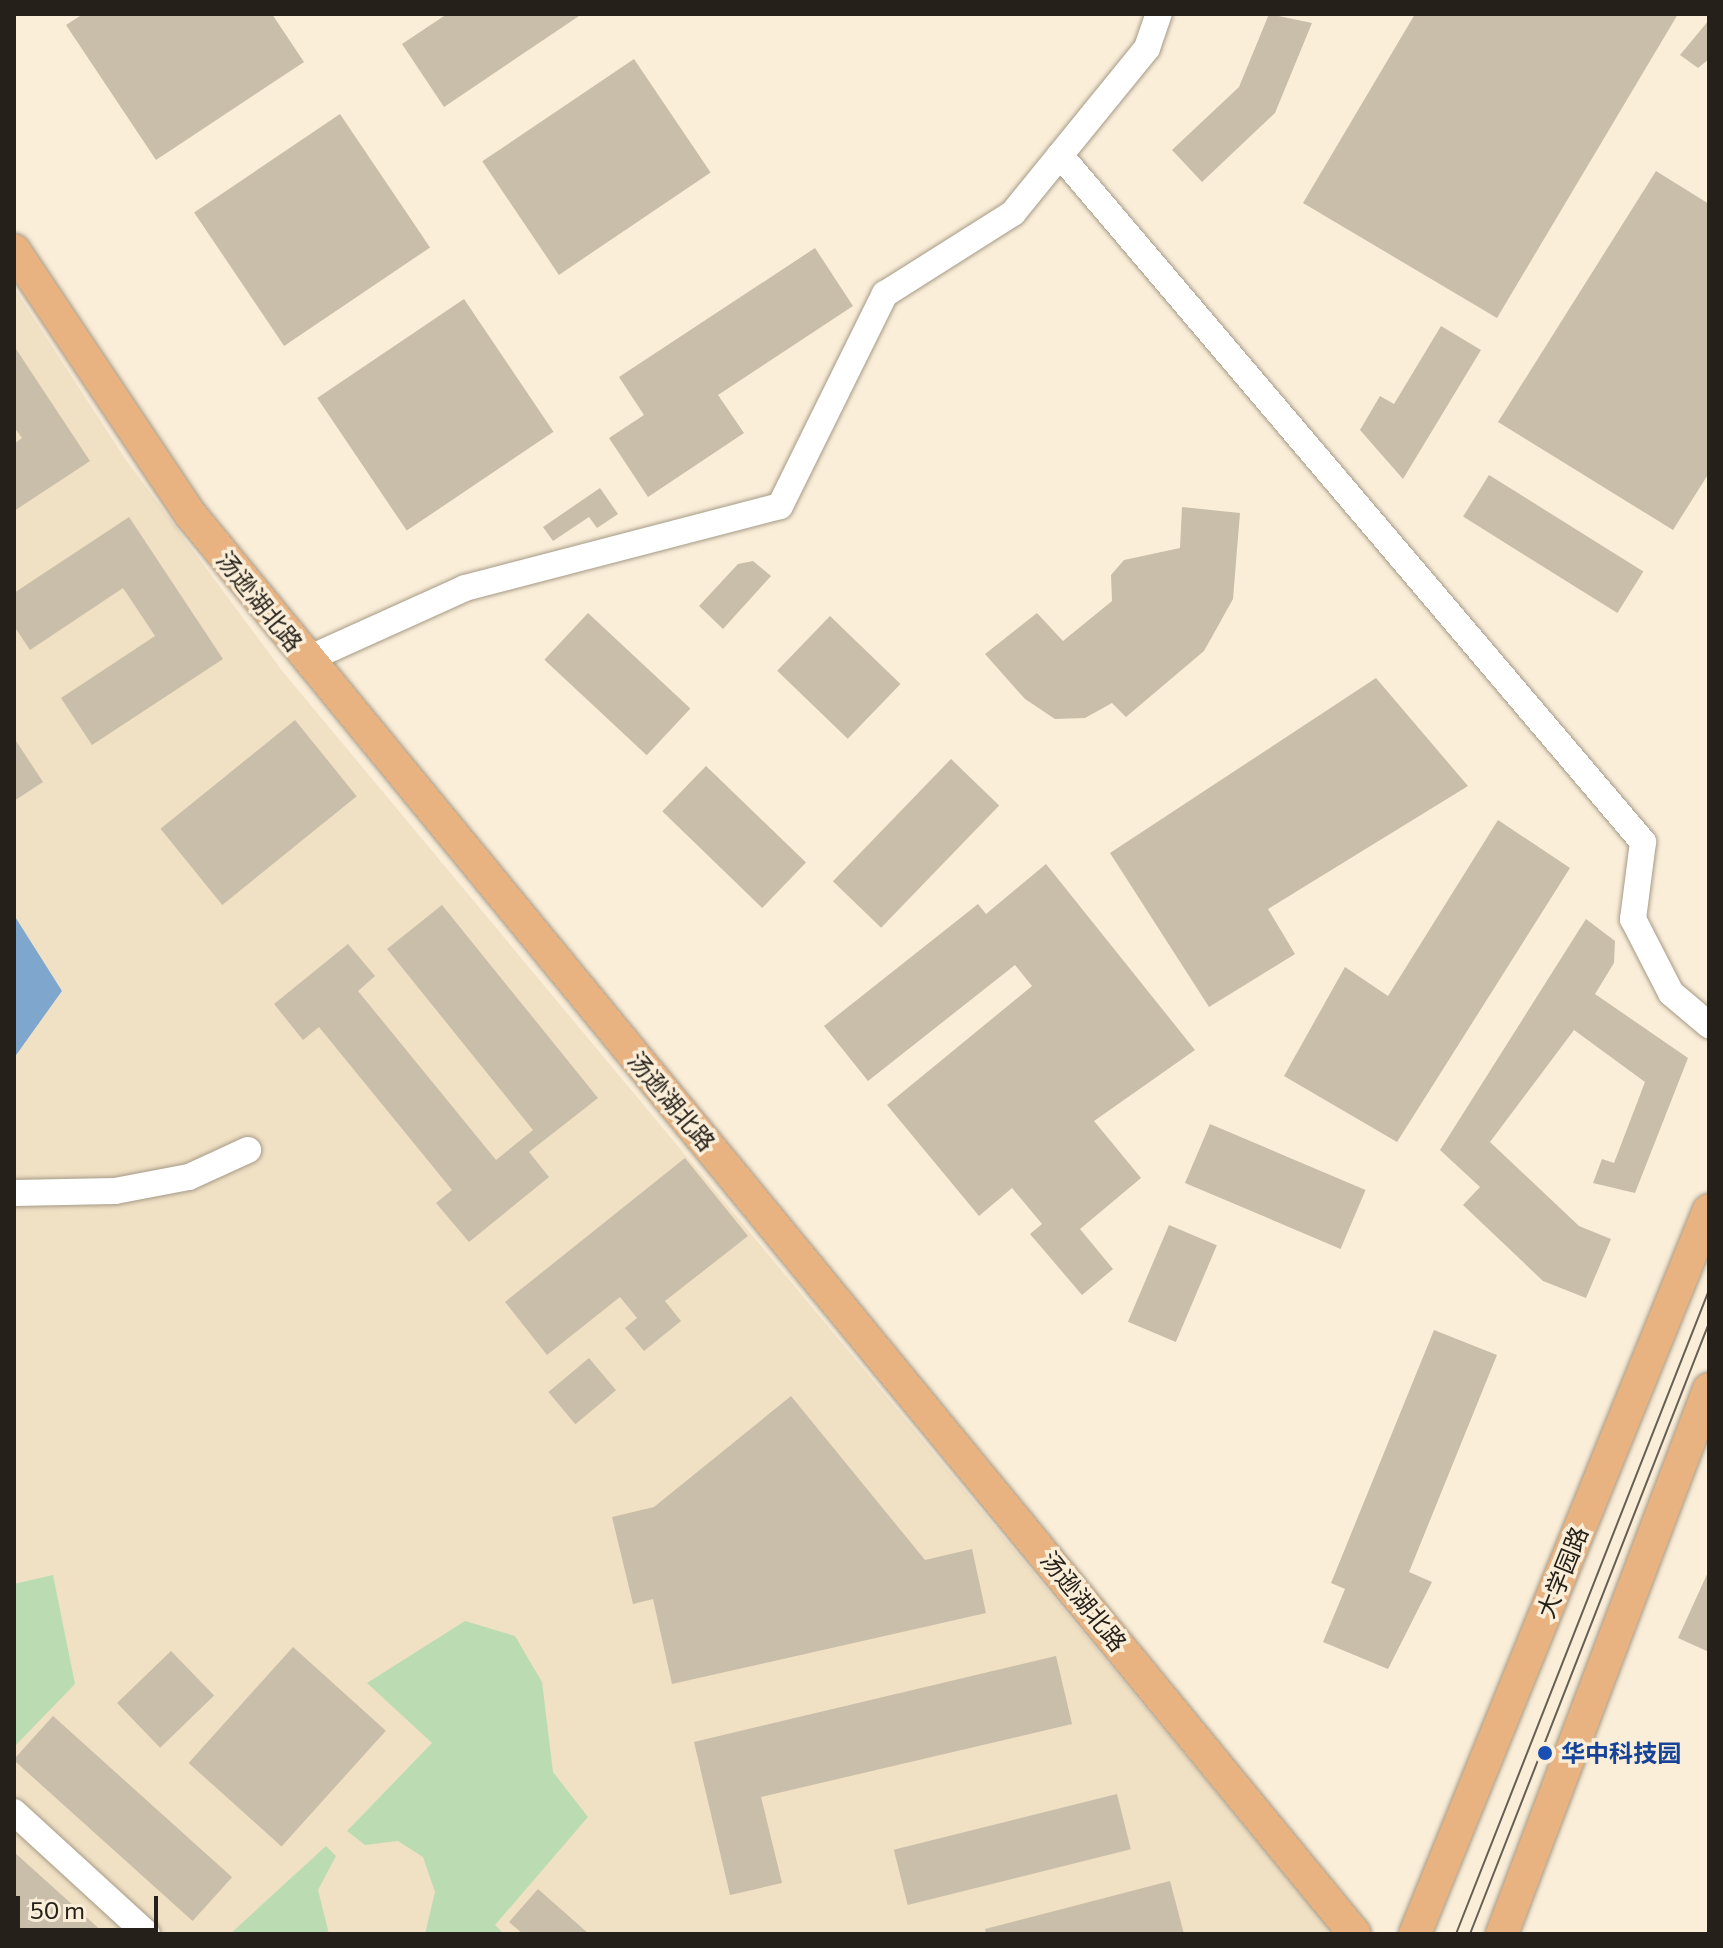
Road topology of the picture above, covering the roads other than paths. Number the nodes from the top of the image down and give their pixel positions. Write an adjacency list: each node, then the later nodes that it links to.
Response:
1 (1159, 14): 2 (street)
2 (1060, 155): 4 (street); 5 (street)
3 (14, 250): 4 (main road, 汤逊湖北路)
4 (308, 659): 12 (main road, 汤逊湖北路)
5 (1709, 1025)
6 (248, 1150): 7 (street)
7 (14, 1193)
8 (1709, 1210): 13 (main road, 大学园路)
9 (1709, 1389): 14 (main road)
10 (14, 1812): 11 (street)
11 (147, 1934)
12 (1355, 1934)
13 (1415, 1934)
14 (1502, 1934)

